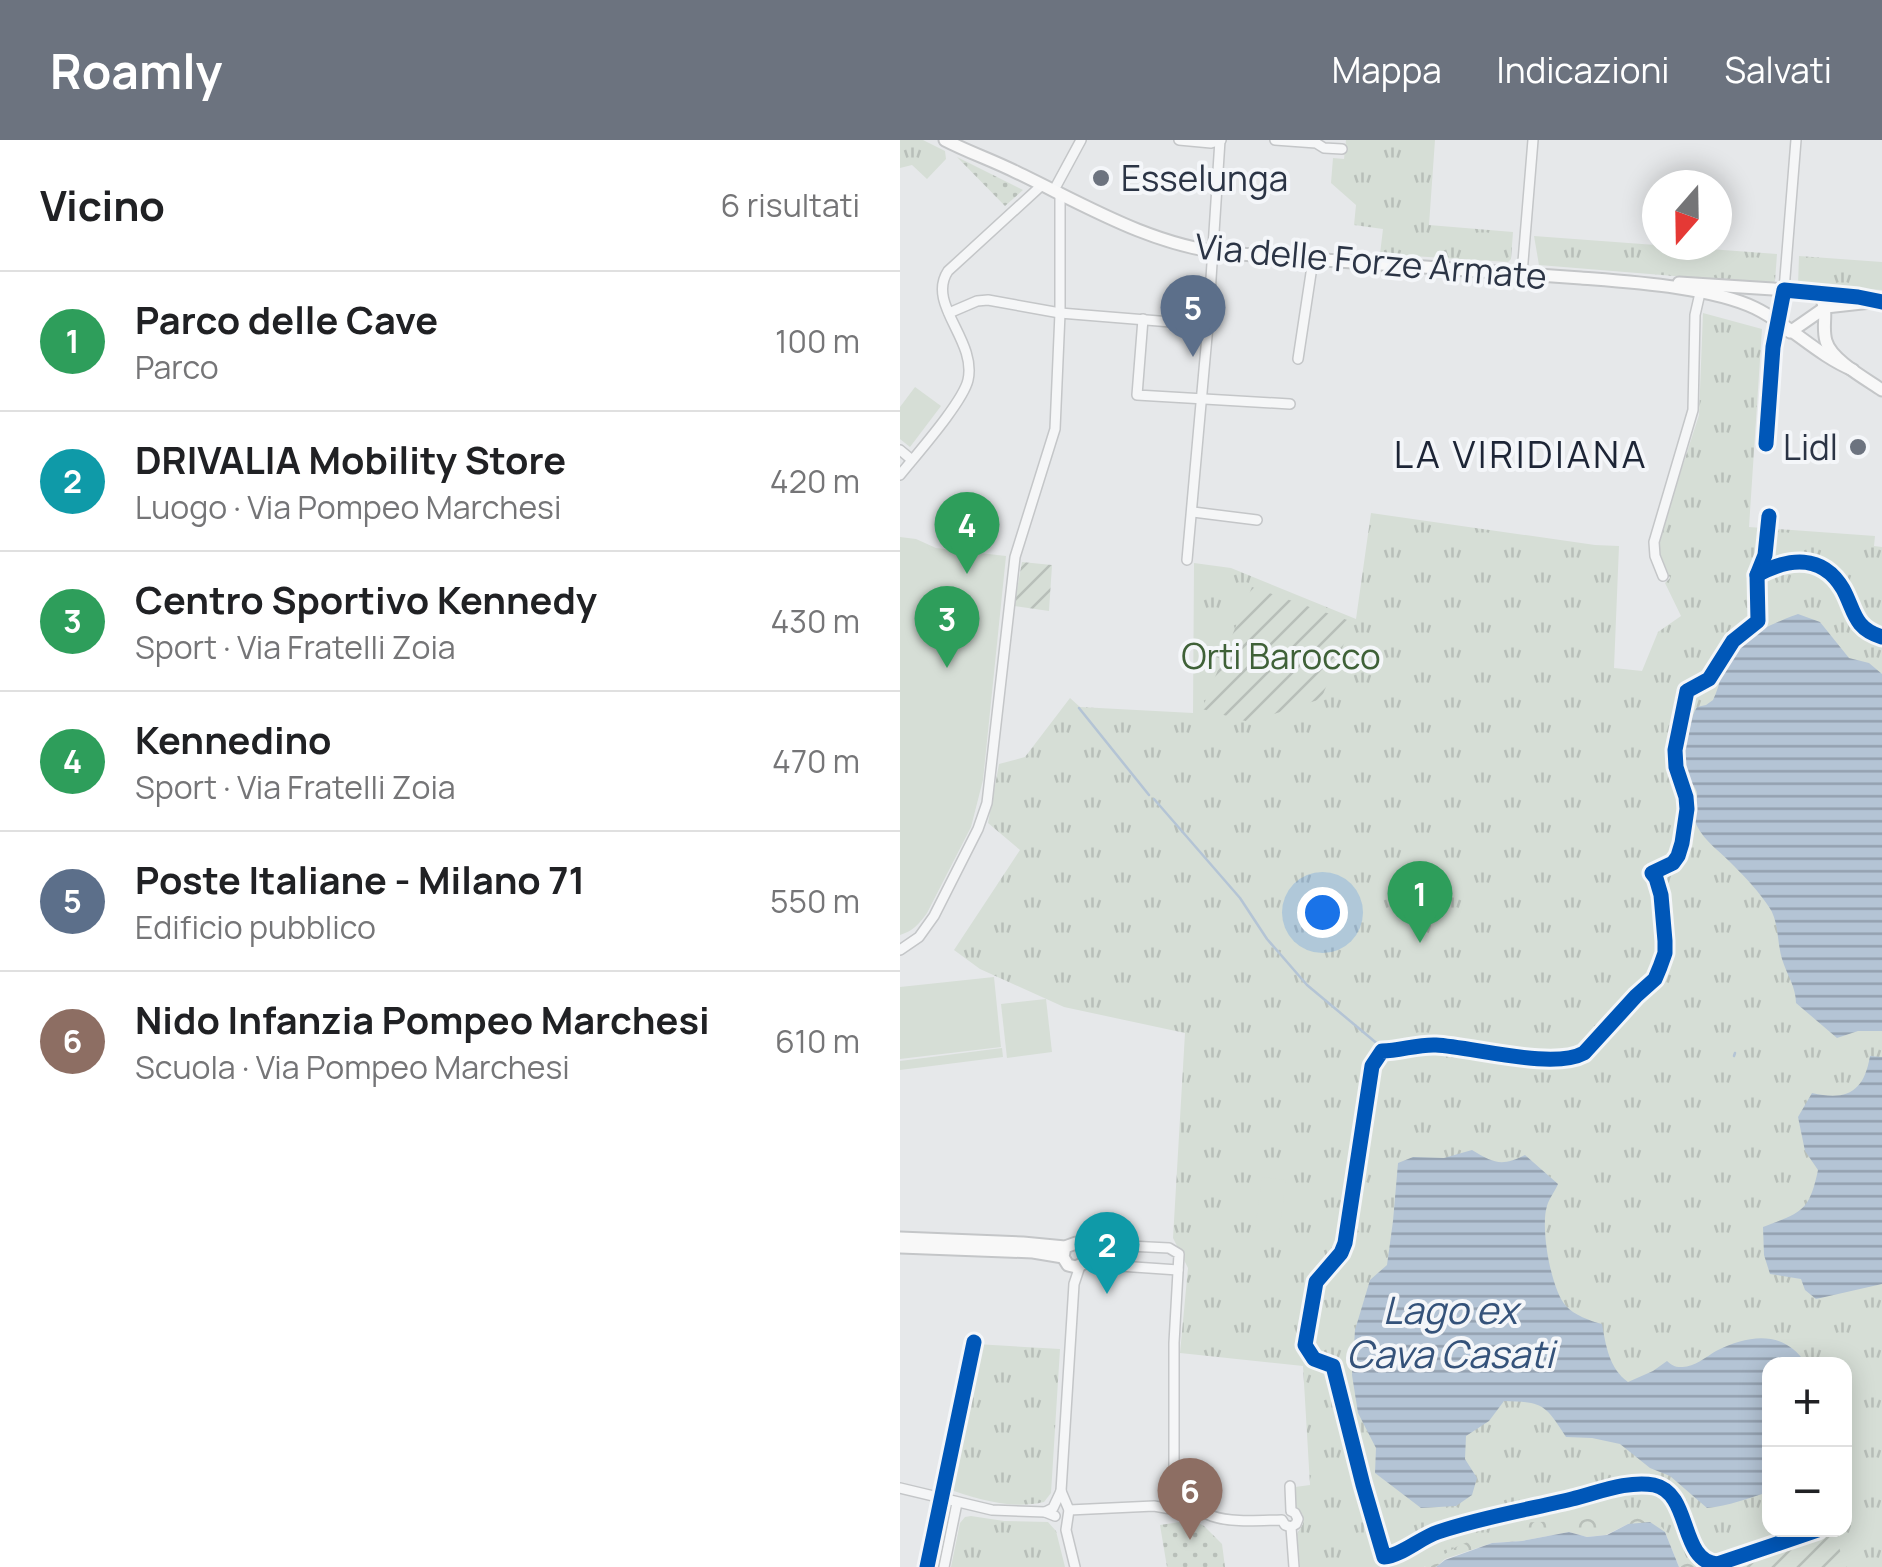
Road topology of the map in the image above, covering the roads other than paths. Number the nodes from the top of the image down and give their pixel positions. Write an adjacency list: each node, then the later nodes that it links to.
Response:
1 (946, 140): 10 (street, Via delle Forze Armate)
2 (961, 140): 10 (street)
3 (1081, 140): 11 (street)
4 (1180, 140): 5 (street)
5 (1220, 140): 12 (street)
6 (1276, 140): 9 (street)
7 (1532, 140): 14 (street)
8 (1796, 140): 17 (street)
9 (1342, 149)
10 (982, 155): 11 (street, Via delle Forze Armate)
11 (1052, 189): 12 (street, Via delle Forze Armate); 23 (street); 24 (street)
12 (1212, 252): 13 (street, Via delle Forze Armate); 28 (street)
13 (1314, 260): 14 (street, Via delle Forze Armate); 30 (street)
14 (1522, 274): 15 (street, Via delle Forze Armate)
15 (1640, 283): 16 (street, Via delle Forze Armate); 18 (street, Via delle Forze Armate)
16 (1731, 286): 17 (street, Via delle Forze Armate); 18 (street)
17 (1784, 290): 19 (street, Via delle Forze Armate); 27 (street)
18 (1700, 293): 20 (street, Via delle Forze Armate); 25 (street)
19 (1819, 294): 21 (street); 22 (street, Via delle Forze Armate)
20 (1714, 296): 25 (street); 27 (street, Via delle Forze Armate)
21 (1878, 302): 22 (street)
22 (1826, 307): 29 (street); 31 (street, Via delle Forze Armate)
23 (1060, 312): 24 (street); 26 (street); 42 (street)
24 (949, 313): 36 (street)
25 (1694, 315): 41 (street)
26 (1143, 319): 28 (street); 33 (street)
27 (1778, 323): 29 (street, Via delle Forze Armate)
28 (1208, 325): 33 (street)
29 (1790, 332): 31 (street, Via delle Forze Armate)
30 (1298, 359)
31 (1853, 370): 32 (street, Via delle Forze Armate)
32 (1882, 390)
33 (1202, 399): 34 (street); 38 (street)
34 (1290, 404)
35 (900, 450): 36 (street)
36 (912, 460): 37 (street)
37 (900, 475)
38 (1192, 512): 39 (street); 40 (street)
39 (1258, 520)
40 (1187, 560)
41 (1663, 576)
42 (900, 950)
43 (900, 1238): 45 (street)
44 (900, 1248): 45 (street)
45 (1065, 1256): 46 (street); 46 (street); 48 (street)
46 (1084, 1258): 47 (street); 47 (street); 48 (street)
47 (1178, 1270): 54 (street)
48 (1074, 1284): 53 (street)
49 (1290, 1486): 54 (street)
50 (900, 1488): 51 (street)
51 (956, 1503): 53 (street); 55 (street)
52 (1170, 1509): 53 (street)
53 (1058, 1511): 56 (street)
54 (1286, 1523): 57 (street)
55 (944, 1567)
56 (1075, 1567)
57 (1294, 1567)

